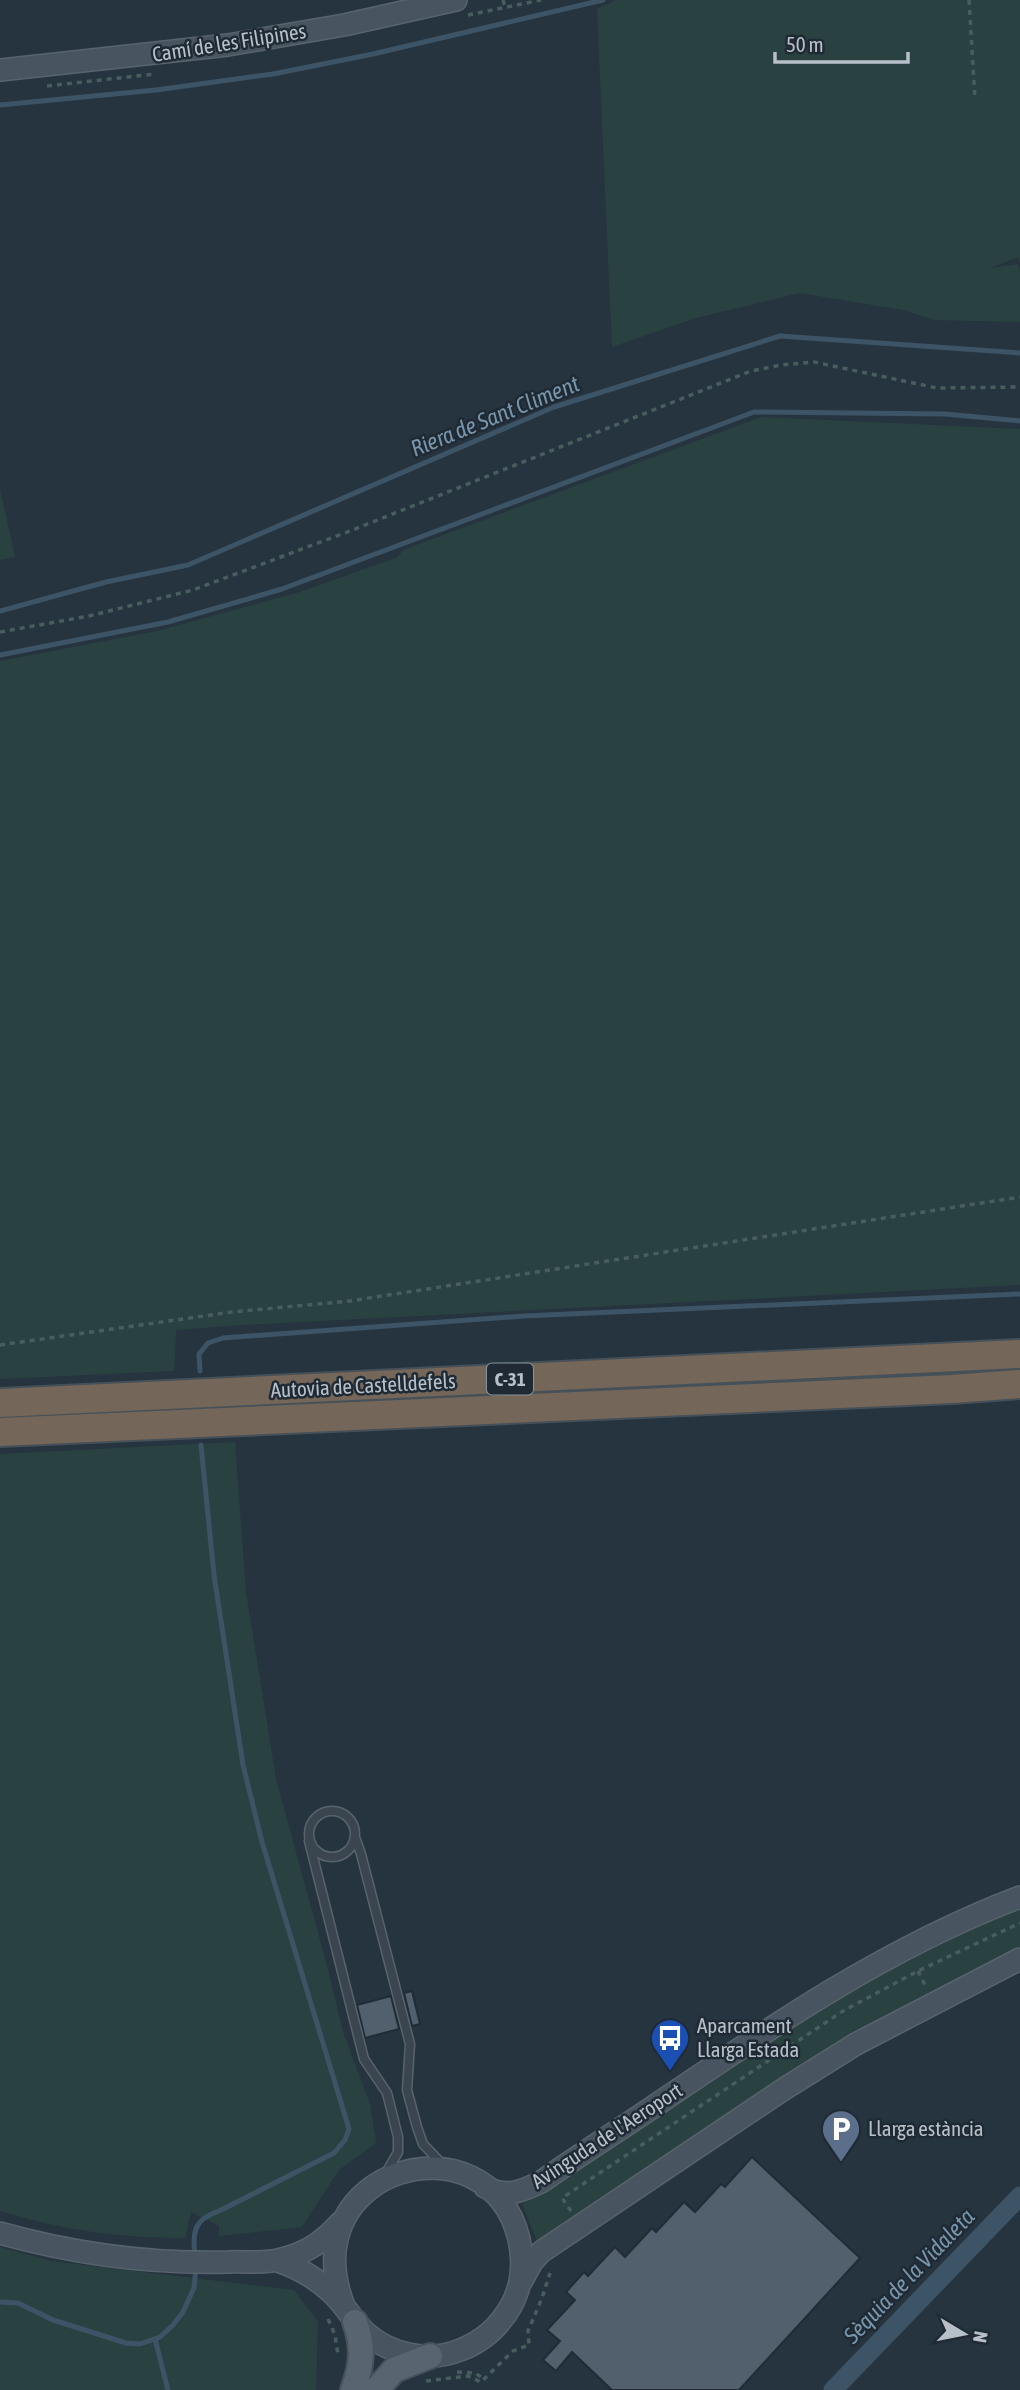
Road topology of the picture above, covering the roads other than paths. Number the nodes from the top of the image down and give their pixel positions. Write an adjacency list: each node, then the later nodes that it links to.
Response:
1 (456, 0): 2 (street, Camí de les Filipines)
2 (0, 70)
3 (1020, 1354): 7 (highway, Autovia de Castelldefels / C-31)
4 (1020, 1384): 5 (highway, Autovia de Castelldefels / C-31)
5 (952, 1389): 6 (highway); 8 (highway, Autovia de Castelldefels / C-31)
6 (1020, 1394)
7 (0, 1403)
8 (0, 1432)
9 (355, 1837): 10 (lane); 10 (lane); 13 (lane)
10 (309, 1841): 14 (lane)
11 (1020, 1897): 15 (street, Avinguda de l'Aeroport)
12 (1020, 1959): 19 (street)
13 (450, 2170): 14 (street); 15 (street)
14 (378, 2182): 16 (street)
15 (484, 2186): 19 (street)
16 (345, 2218): 18 (street); 20 (street)
17 (0, 2233): 18 (street)
18 (278, 2261): 20 (street)
19 (519, 2287): 21 (street)
20 (342, 2314): 21 (street); 22 (main road)
21 (430, 2357): 23 (main road)
22 (353, 2390)
23 (376, 2390)

